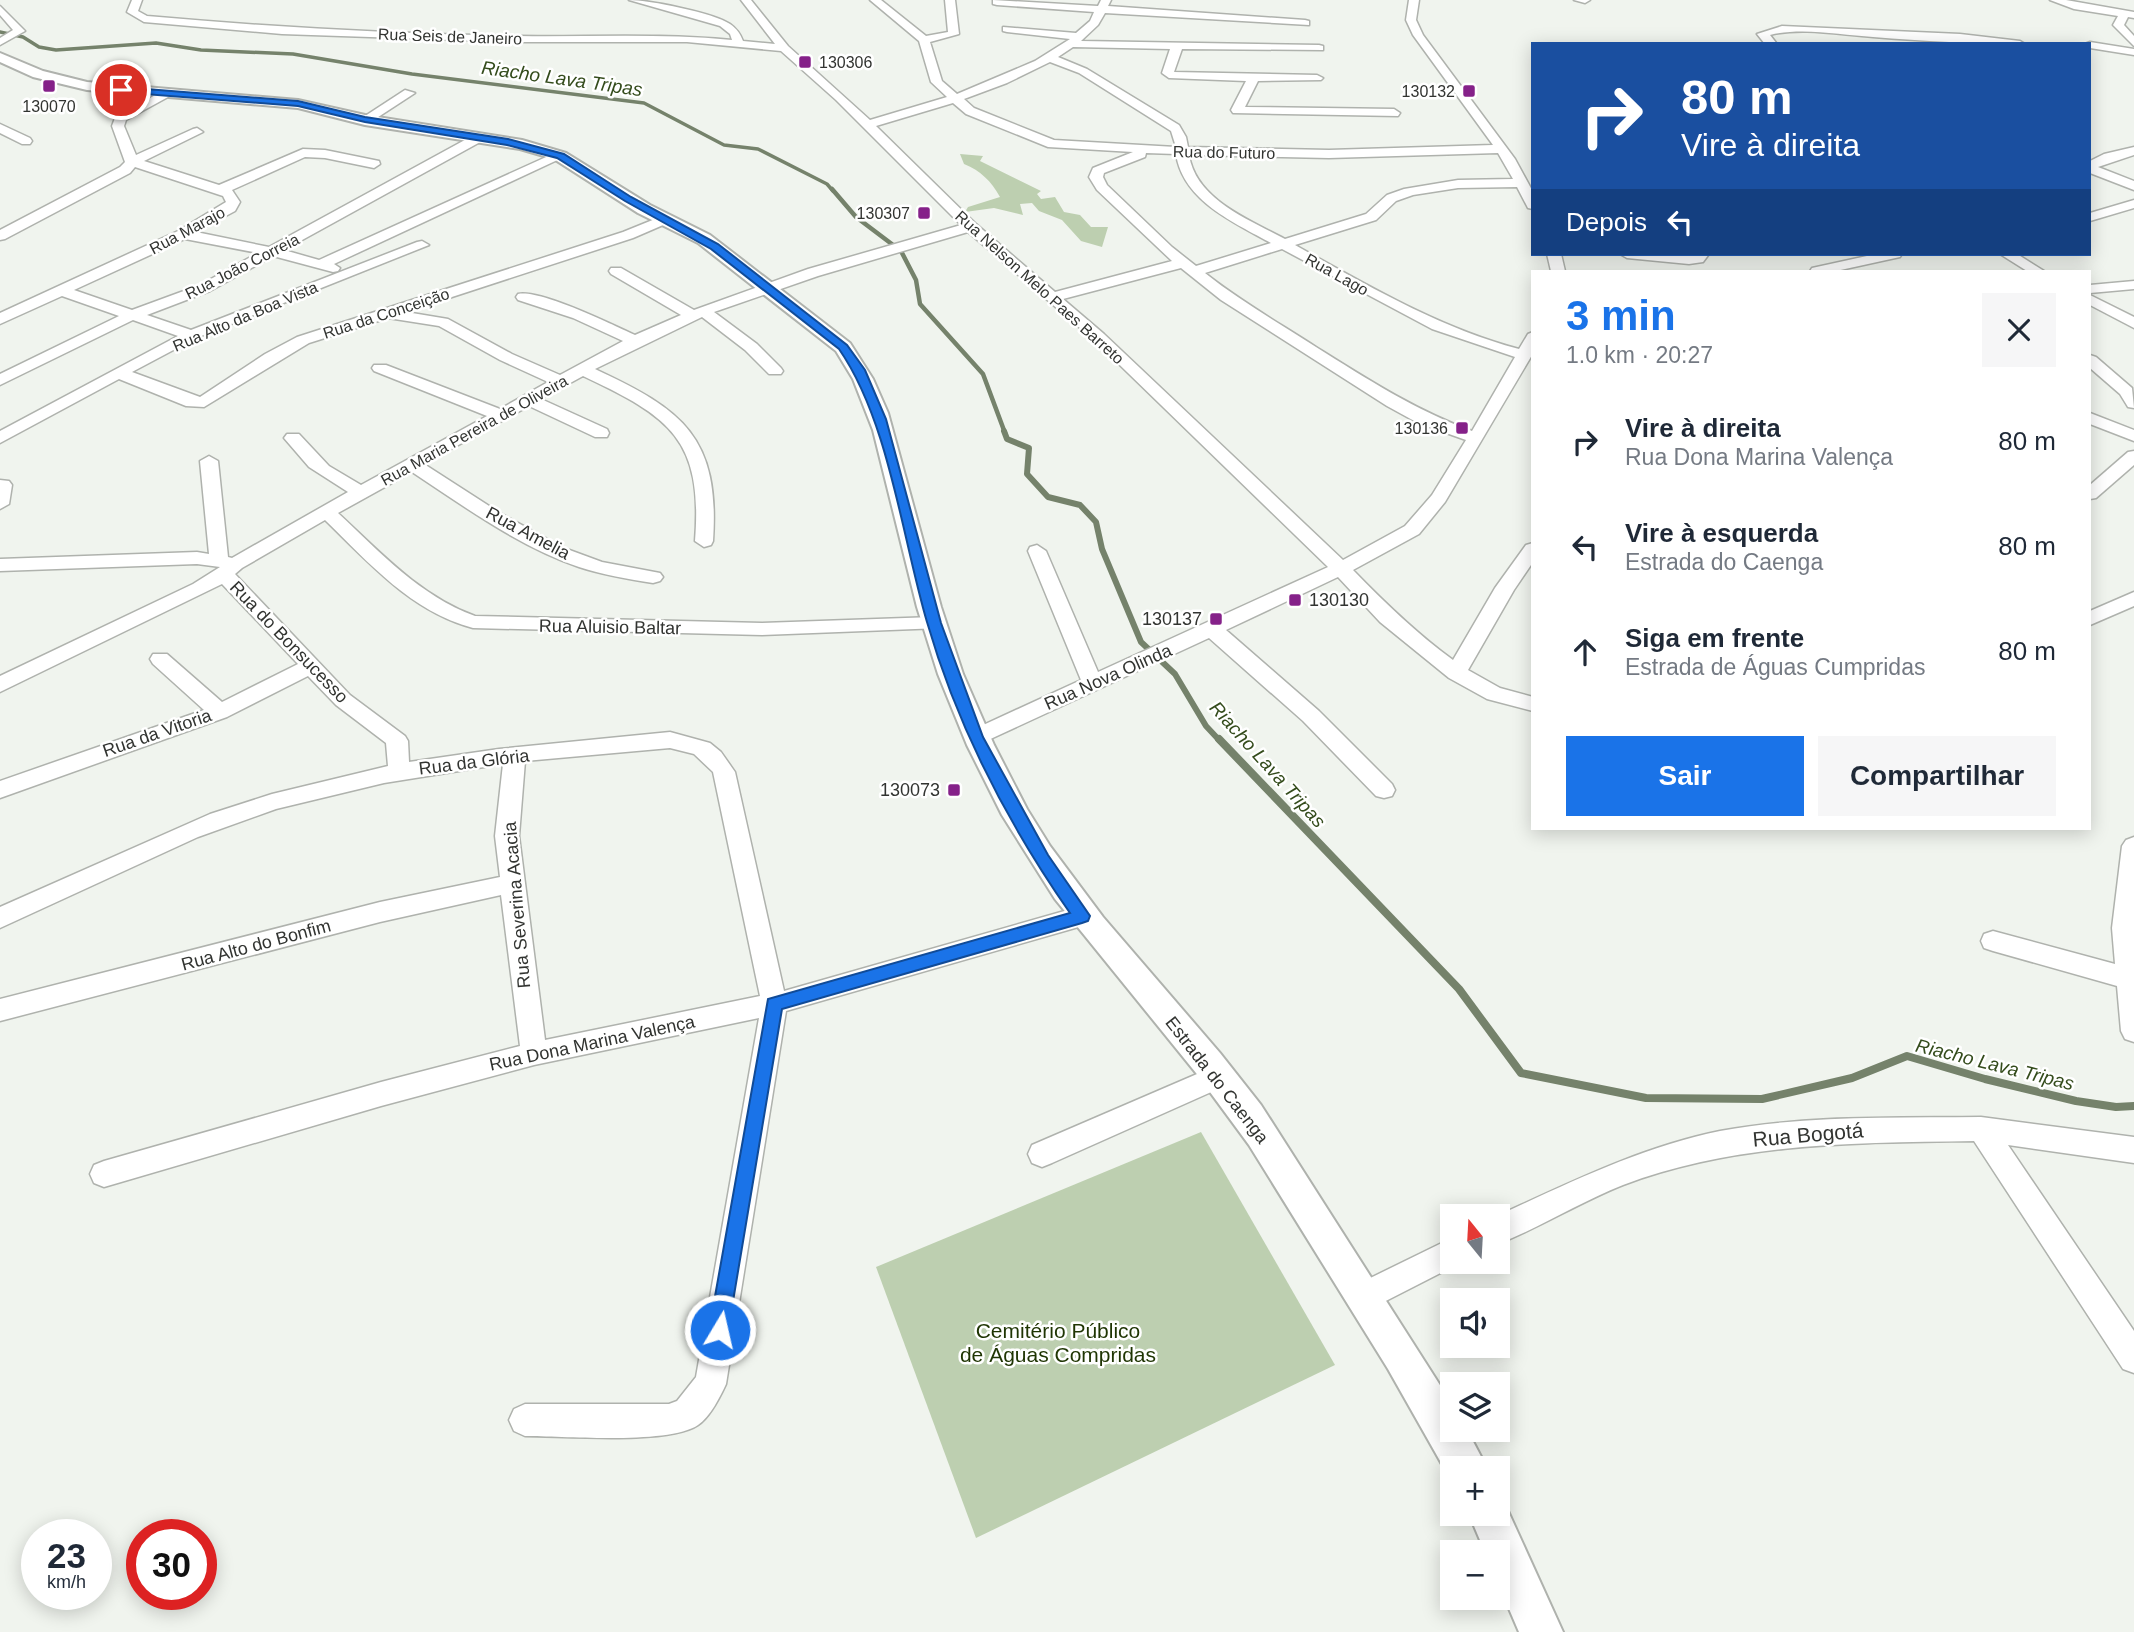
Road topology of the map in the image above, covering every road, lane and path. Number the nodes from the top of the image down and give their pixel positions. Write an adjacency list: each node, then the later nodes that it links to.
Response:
1 (137, 0): 16 (street, Rua Seis de Janeiro)
2 (634, 0): 22 (street)
3 (746, 0): 26 (street, Rua Nelson Melo Paes Barreto)
4 (875, 0): 18 (street)
5 (950, 0): 18 (street)
6 (1414, 0): 44 (street)
7 (1579, 0): 8 (street)
8 (1585, 0)
9 (2055, 0): 13 (street)
10 (998, 2): 11 (street)
11 (1105, 5): 14 (street); 19 (street)
12 (0, 9): 17 (street)
13 (2130, 14): 23 (street)
14 (1305, 23)
15 (1007, 29): 19 (street)
16 (424, 35): 22 (street, Rua Seis de Janeiro); 28 (street)
17 (8, 39)
18 (924, 40): 36 (street, Rua do Futuro)
19 (1076, 40): 25 (street); 30 (street)
20 (1770, 42): 21 (street)
21 (2003, 42)
22 (738, 43): 26 (street, Rua Seis de Janeiro)
23 (2134, 43)
24 (2091, 45): 29 (street)
25 (1177, 46): 27 (street); 32 (street)
26 (784, 48): 39 (street, Rua Nelson Melo Paes Barreto)
27 (1319, 48)
28 (400, 50)
29 (2134, 52)
30 (1048, 58): 36 (street); 46 (street, Rua Lago)
31 (3, 61): 35 (main road, Estrada do Caenga)
32 (1254, 77): 33 (street); 37 (street)
33 (1317, 78)
34 (409, 93): 38 (street)
35 (164, 94): 38 (main road, Estrada do Caenga); 49 (street)
36 (957, 99): 39 (street); 45 (street, Rua do Futuro)
37 (1394, 113)
38 (365, 120): 42 (main road, Estrada do Caenga)
39 (867, 124): 60 (street, Rua Nelson Melo Paes Barreto)
40 (0, 128): 43 (street)
41 (197, 132): 49 (street)
42 (478, 138): 48 (main road, Estrada do Caenga); 65 (street, Rua João Correia)
43 (13, 145)
44 (1502, 149): 46 (street, Rua do Futuro); 53 (street)
45 (1160, 150): 46 (street, Rua do Futuro); 73 (street)
46 (1183, 151): 64 (street, Rua Lago)
47 (2134, 151): 51 (street)
48 (560, 156): 59 (main road, Estrada do Caenga); 72 (street)
49 (132, 162): 55 (street, Rua Marajo); 62 (street)
50 (374, 164): 55 (street)
51 (2091, 167)
52 (2091, 168): 54 (street)
53 (1523, 183): 56 (street); 64 (street)
54 (2134, 186)
55 (220, 190): 61 (street, Rua Marajo)
56 (1531, 201)
57 (2134, 204): 58 (street)
58 (2091, 217)
59 (665, 219): 80 (main road, Estrada do Caenga); 85 (street, Rua da Conceição)
60 (971, 227): 80 (street, Rua Maria Pereira de Oliveira); 83 (street, Rua Nelson Melo Paes Barreto)
61 (183, 234): 65 (street); 81 (street, Rua Marajo)
62 (0, 236)
63 (422, 245): 77 (street, Rua Alto da Boa Vista)
64 (1284, 245): 73 (street); 95 (street, Rua Lago)
65 (274, 252): 72 (street); 88 (street, Rua João Correia)
66 (1648, 256): 67 (street)
67 (1700, 256)
68 (1844, 256): 71 (street)
69 (1885, 256): 71 (street)
70 (2011, 256): 75 (street)
71 (1855, 262): 74 (street)
72 (321, 264): 77 (street)
73 (1188, 268): 83 (street); 111 (street)
74 (1821, 270)
75 (2035, 270)
76 (616, 271): 87 (street)
77 (349, 273): 92 (street, Rua Alto da Boa Vista)
78 (2134, 285): 79 (street)
79 (2091, 289)
80 (767, 290): 87 (street, Rua Maria Pereira de Oliveira); 129 (main road, Estrada do Caenga)
81 (62, 291): 88 (street); 89 (street, Rua Marajo)
82 (523, 297): 93 (street)
83 (1052, 297): 125 (street, Rua Nelson Melo Paes Barreto)
84 (2091, 300): 86 (street)
85 (387, 313): 100 (street, Rua da Conceição); 102 (street)
86 (2115, 313): 90 (street); 91 (street)
87 (699, 314): 93 (street, Rua Maria Pereira de Oliveira); 99 (street)
88 (130, 316): 92 (street); 101 (street, Rua João Correia)
89 (0, 318)
90 (2091, 321)
91 (2134, 323)
92 (191, 335): 100 (street, Rua Alto da Boa Vista)
93 (635, 341): 98 (street, Rua Maria Pereira de Oliveira)
94 (1531, 341): 95 (street, Rua Nova Olinda)
95 (1524, 355): 111 (street, Rua Nova Olinda)
96 (2091, 361): 104 (street)
97 (380, 368): 105 (street)
98 (584, 370): 102 (street, Rua Maria Pereira de Oliveira); 120 (street)
99 (775, 371)
100 (119, 373): 109 (street, Rua Alto da Boa Vista)
101 (0, 380)
102 (560, 381): 103 (street, Rua Maria Pereira de Oliveira)
103 (527, 399): 105 (street, Rua Maria Pereira de Oliveira); 107 (street)
104 (2134, 403)
105 (501, 415): 114 (street, Rua Maria Pereira de Oliveira)
106 (2091, 418): 108 (street)
107 (601, 433)
108 (2134, 436)
109 (0, 438)
110 (293, 438): 116 (street)
111 (1475, 438): 125 (street, Rua Nova Olinda)
112 (2134, 456): 117 (street)
113 (209, 461): 124 (street)
114 (412, 464): 116 (street, Rua Maria Pereira de Oliveira); 126 (street, Rua Amelia)
115 (3, 485): 118 (street)
116 (361, 492): 119 (street, Rua Maria Pereira de Oliveira)
117 (2091, 493)
118 (0, 504)
119 (326, 511): 124 (street, Rua Maria Pereira de Oliveira); 129 (street, Rua Aluisio Baltar)
120 (704, 541)
121 (1037, 551): 134 (street)
122 (1531, 552): 133 (street)
123 (0, 565): 124 (street)
124 (226, 566): 132 (street, Rua do Bonsucesso); 135 (street, Rua Maria Pereira de Oliveira)
125 (1341, 569): 130 (street, Rua Nova Olinda); 133 (street, Rua Nelson Melo Paes Barreto)
126 (653, 577)
127 (2134, 598): 128 (street)
128 (2091, 619)
129 (934, 623): 138 (main road, Estrada do Caenga)
130 (1212, 629): 134 (street, Rua Nova Olinda); 142 (street)
131 (160, 659): 137 (street)
132 (309, 667): 137 (street, Rua da Vitoria); 140 (street, Rua do Bonsucesso)
133 (1456, 673): 136 (street, Rua Nelson Melo Paes Barreto)
134 (1093, 684): 138 (street, Rua Nova Olinda)
135 (0, 685)
136 (1531, 703)
137 (220, 712): 141 (street, Rua da Vitoria)
138 (976, 737): 145 (main road, Estrada do Caenga)
139 (515, 757): 140 (street, Rua da Glória); 144 (street, Rua Severina Acacia); 149 (street, Rua da Glória)
140 (399, 771): 146 (street, Rua da Glória)
141 (0, 790)
142 (1384, 790)
143 (2134, 846): 148 (street)
144 (513, 883): 150 (street, Rua Alto do Bonfim); 152 (street, Rua Severina Acacia)
145 (1082, 916): 149 (street, Rua Dona Marina Valença); 153 (main road, Estrada do Caenga)
146 (0, 918)
147 (1993, 941): 148 (street)
148 (2131, 980): 151 (street)
149 (774, 1004): 152 (street, Rua Dona Marina Valença); 162 (street)
150 (0, 1010)
151 (2134, 1031)
152 (534, 1054): 157 (street, Rua Dona Marina Valença)
153 (1218, 1077): 156 (street); 160 (main road, Estrada do Caenga)
154 (1981, 1129): 155 (street, Rua Bogotá); 158 (street, Rua Bogotá); 161 (street)
155 (2134, 1150)
156 (1042, 1154)
157 (104, 1174)
158 (1510, 1224)
159 (1440, 1258): 160 (street)
160 (1365, 1296): 163 (main road, Estrada do Caenga)
161 (2134, 1358)
162 (525, 1420)
163 (1460, 1456)
164 (1494, 1526): 165 (main road)
165 (1541, 1632)

